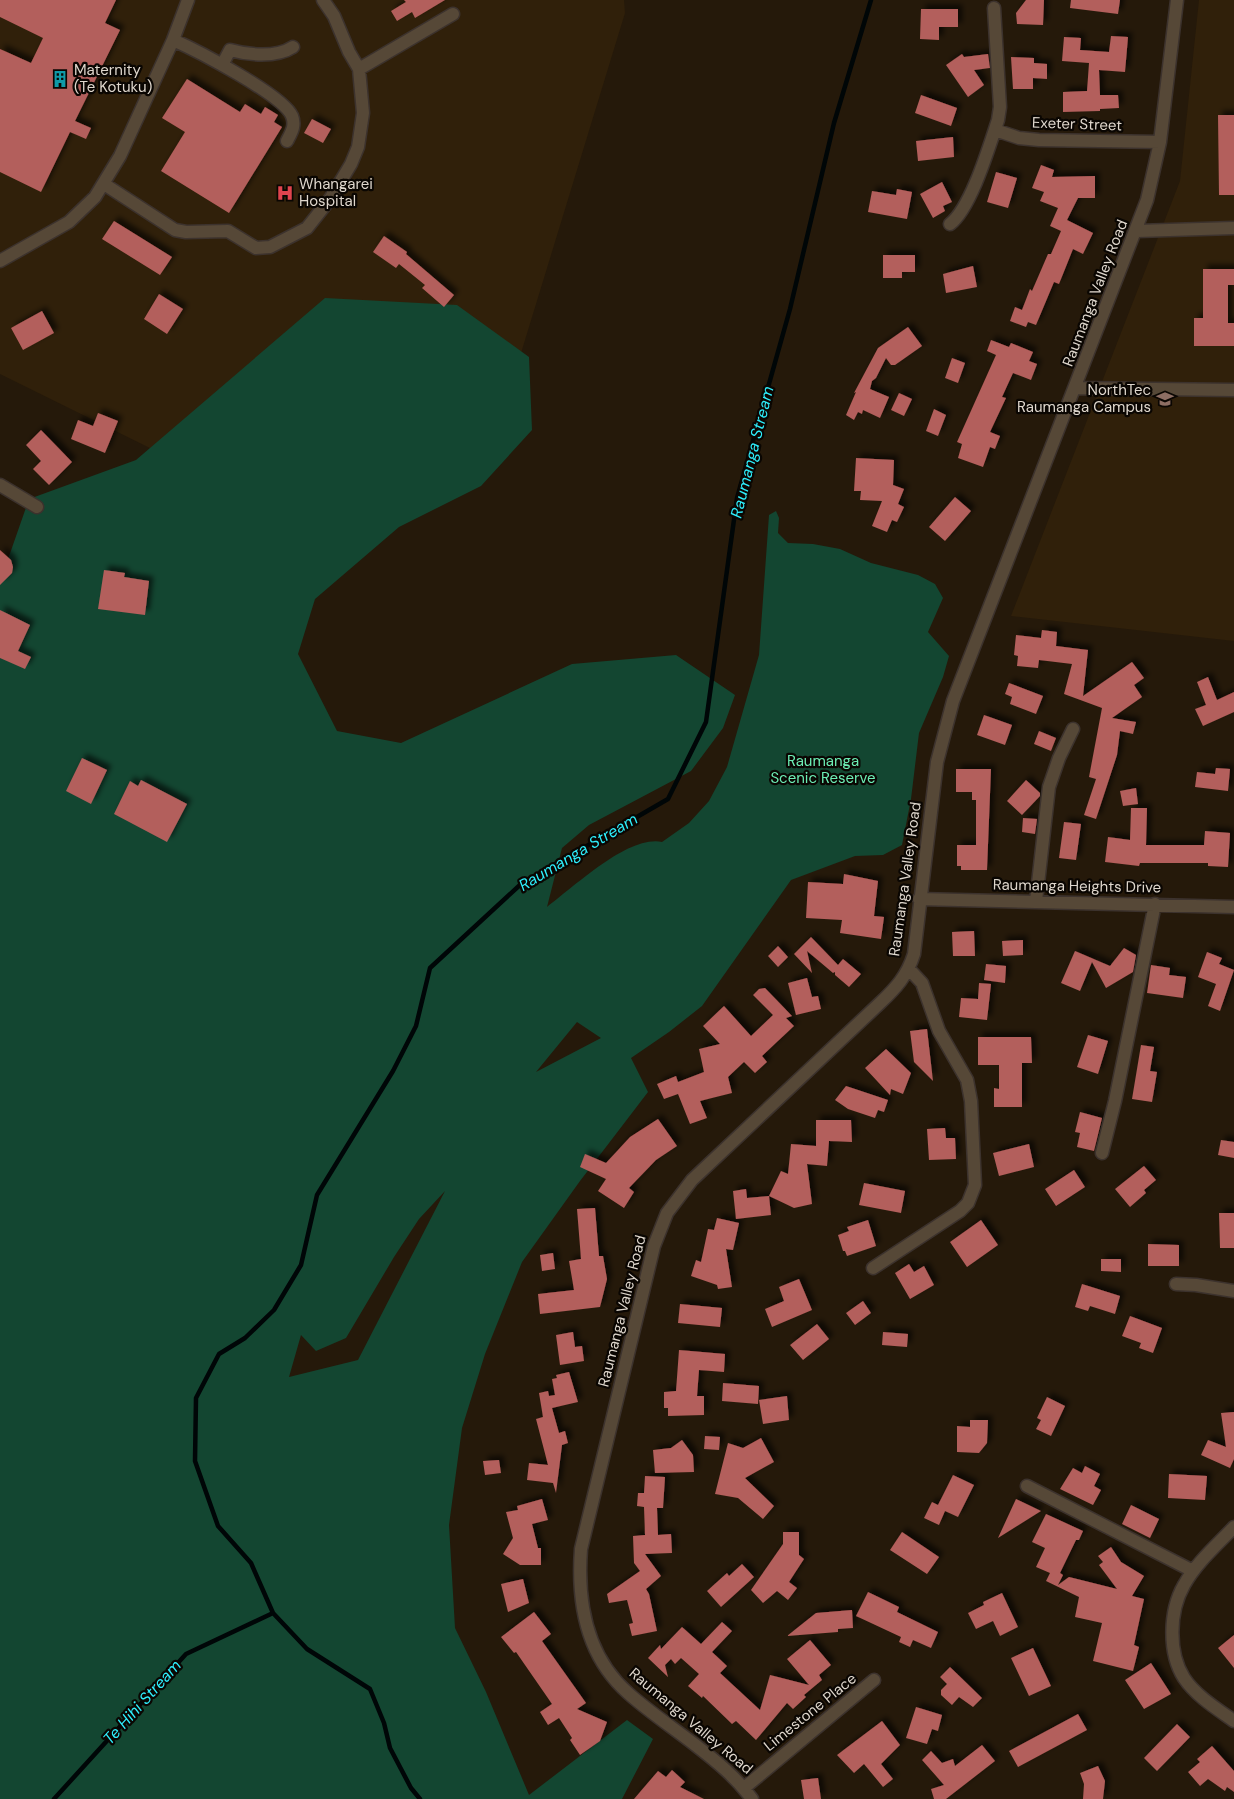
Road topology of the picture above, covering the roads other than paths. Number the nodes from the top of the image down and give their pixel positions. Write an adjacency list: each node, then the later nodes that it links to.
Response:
1 (188, 0): 6 (street)
2 (323, 0): 9 (street)
3 (1177, 0): 12 (street, Raumanga Valley Road)
4 (994, 8): 10 (street)
5 (453, 14): 9 (street)
6 (173, 40): 8 (street); 13 (street)
7 (293, 47): 8 (street)
8 (222, 65): 11 (street)
9 (359, 69): 13 (street)
10 (995, 130): 12 (street, Exeter Street); 14 (street)
11 (286, 141)
12 (1160, 142): 16 (street, Raumanga Valley Road)
13 (104, 184): 17 (street)
14 (950, 224)
15 (1234, 228): 16 (street)
16 (1137, 231): 18 (street, Raumanga Valley Road)
17 (0, 261)
18 (1075, 388): 19 (street); 23 (street, Raumanga Valley Road)
19 (1234, 390)
20 (0, 485): 21 (street)
21 (36, 507)
22 (1073, 729): 24 (street)
23 (919, 899): 24 (street, Raumanga Heights Drive); 27 (street, Raumanga Valley Road)
24 (1036, 901): 25 (street, Raumanga Heights Drive)
25 (1155, 904): 26 (street, Raumanga Heights Drive); 28 (street)
26 (1234, 907)
27 (909, 969): 29 (street); 37 (street, Raumanga Valley Road)
28 (1102, 1153)
29 (873, 1268)
30 (1176, 1284): 31 (street)
31 (1234, 1291)
32 (1027, 1486): 34 (street)
33 (1234, 1527): 34 (street)
34 (1193, 1571): 36 (street)
35 (874, 1680): 37 (street, Limestone Place)
36 (1232, 1716)
37 (744, 1788): 38 (street, Raumanga Valley Road)
38 (752, 1799)

